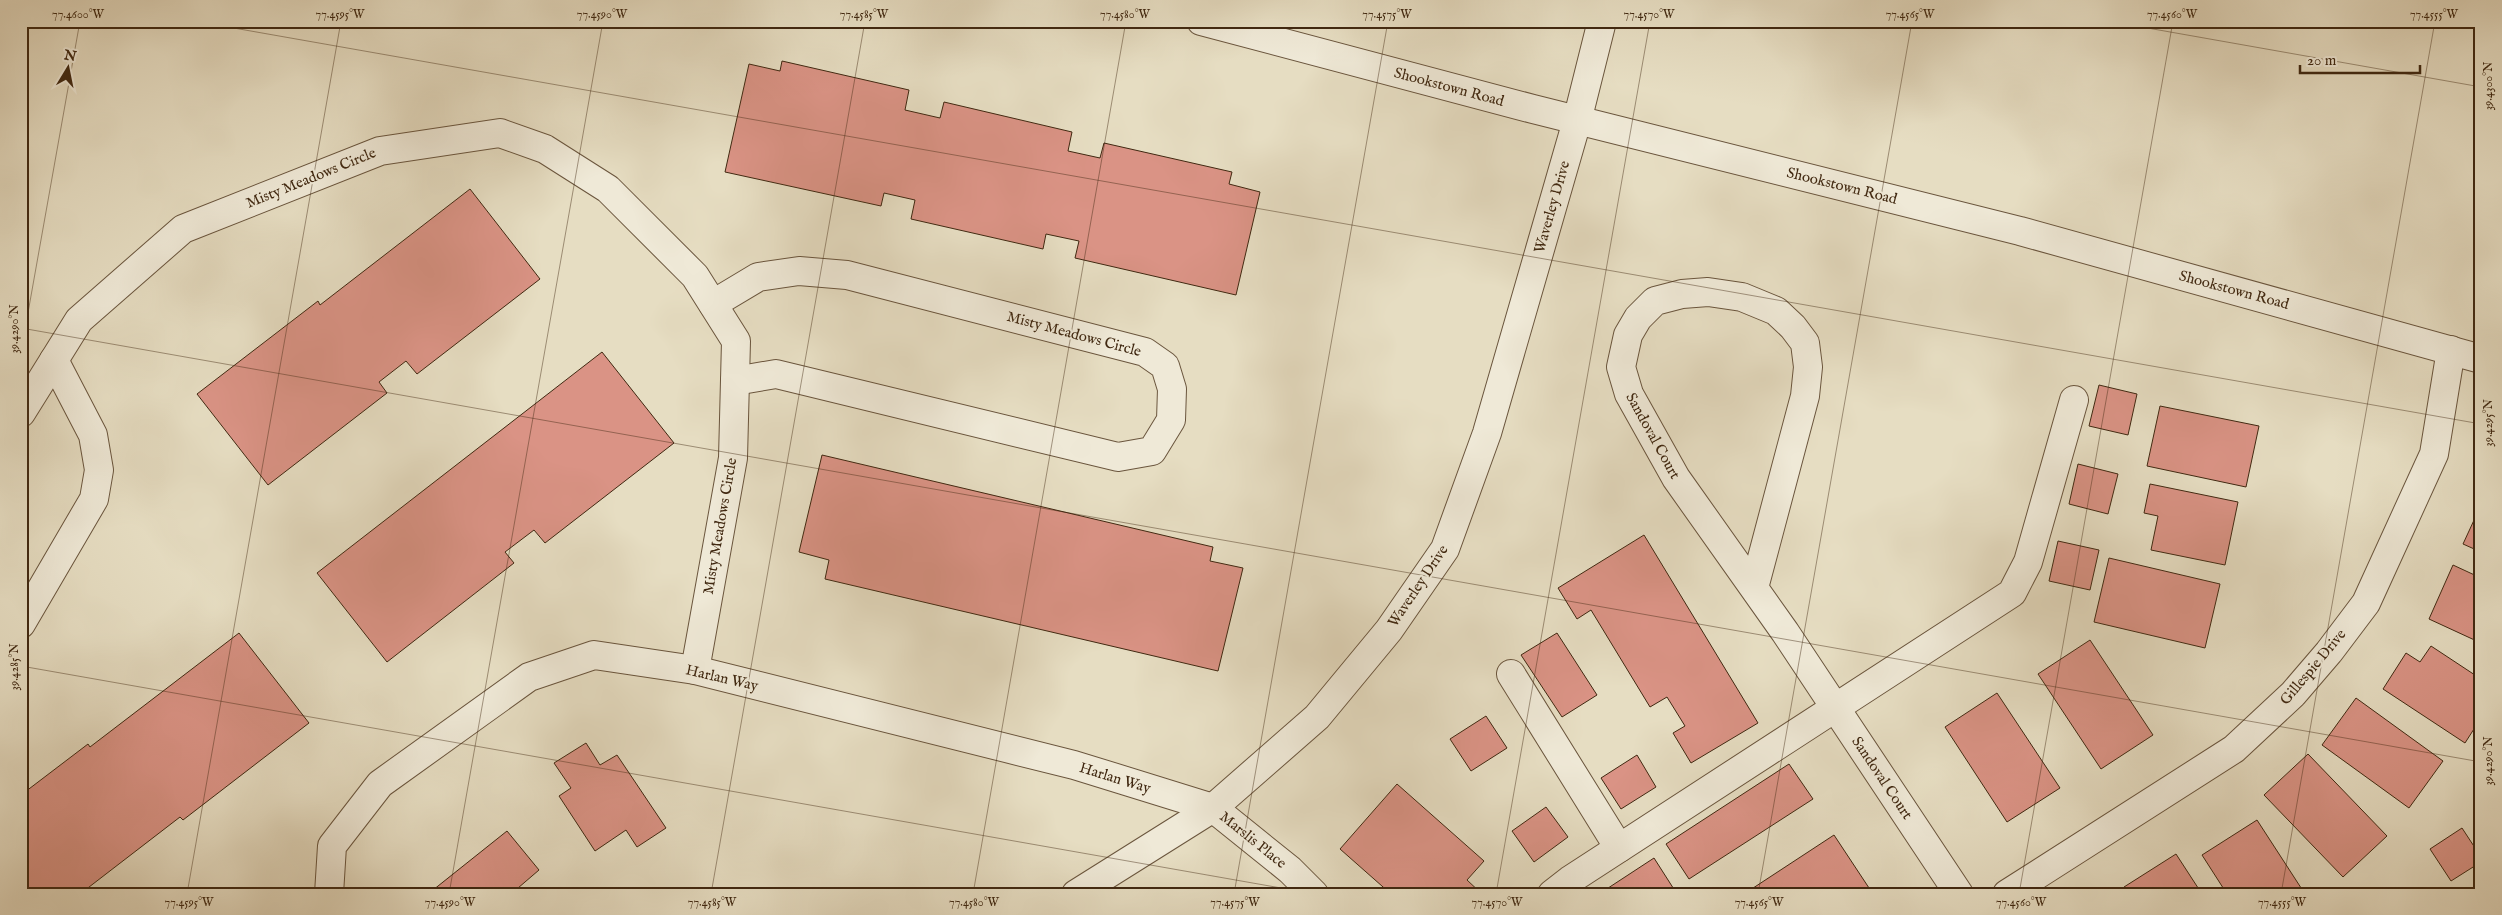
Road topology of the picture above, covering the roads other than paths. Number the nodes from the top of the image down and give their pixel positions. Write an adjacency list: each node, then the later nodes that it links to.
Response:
1 (1201, 21): 3 (street, Shookstown Road)
2 (1602, 21): 3 (street, Waverley Drive)
3 (1577, 121): 5 (street, Shookstown Road); 16 (street, Waverley Drive)
4 (713, 304): 7 (street, Misty Meadows Circle); 8 (street, Misty Meadows Circle); 8 (street, Misty Meadows Circle)
5 (2451, 350): 6 (street, Shookstown Road); 23 (street, Gillespie Drive)
6 (2481, 359)
7 (54, 360): 10 (street, Misty Meadows Circle); 12 (street)
8 (735, 381): 13 (street, Misty Meadows Circle)
9 (2074, 400): 15 (street)
10 (21, 413)
11 (1754, 588): 11 (street, Sandoval Court); 15 (street, Sandoval Court)
12 (21, 624)
13 (695, 670): 16 (street, Harlan Way); 18 (street, Harlan Way)
14 (1511, 674): 17 (street)
15 (1836, 708): 17 (street); 22 (street, Sandoval Court)
16 (1213, 808): 19 (street, Waverley Drive); 20 (street, Marslis Place)
17 (1619, 848): 21 (street)
18 (329, 894)
19 (1076, 894)
20 (1314, 894)
21 (1552, 894)
22 (1959, 894)
23 (2007, 894)

